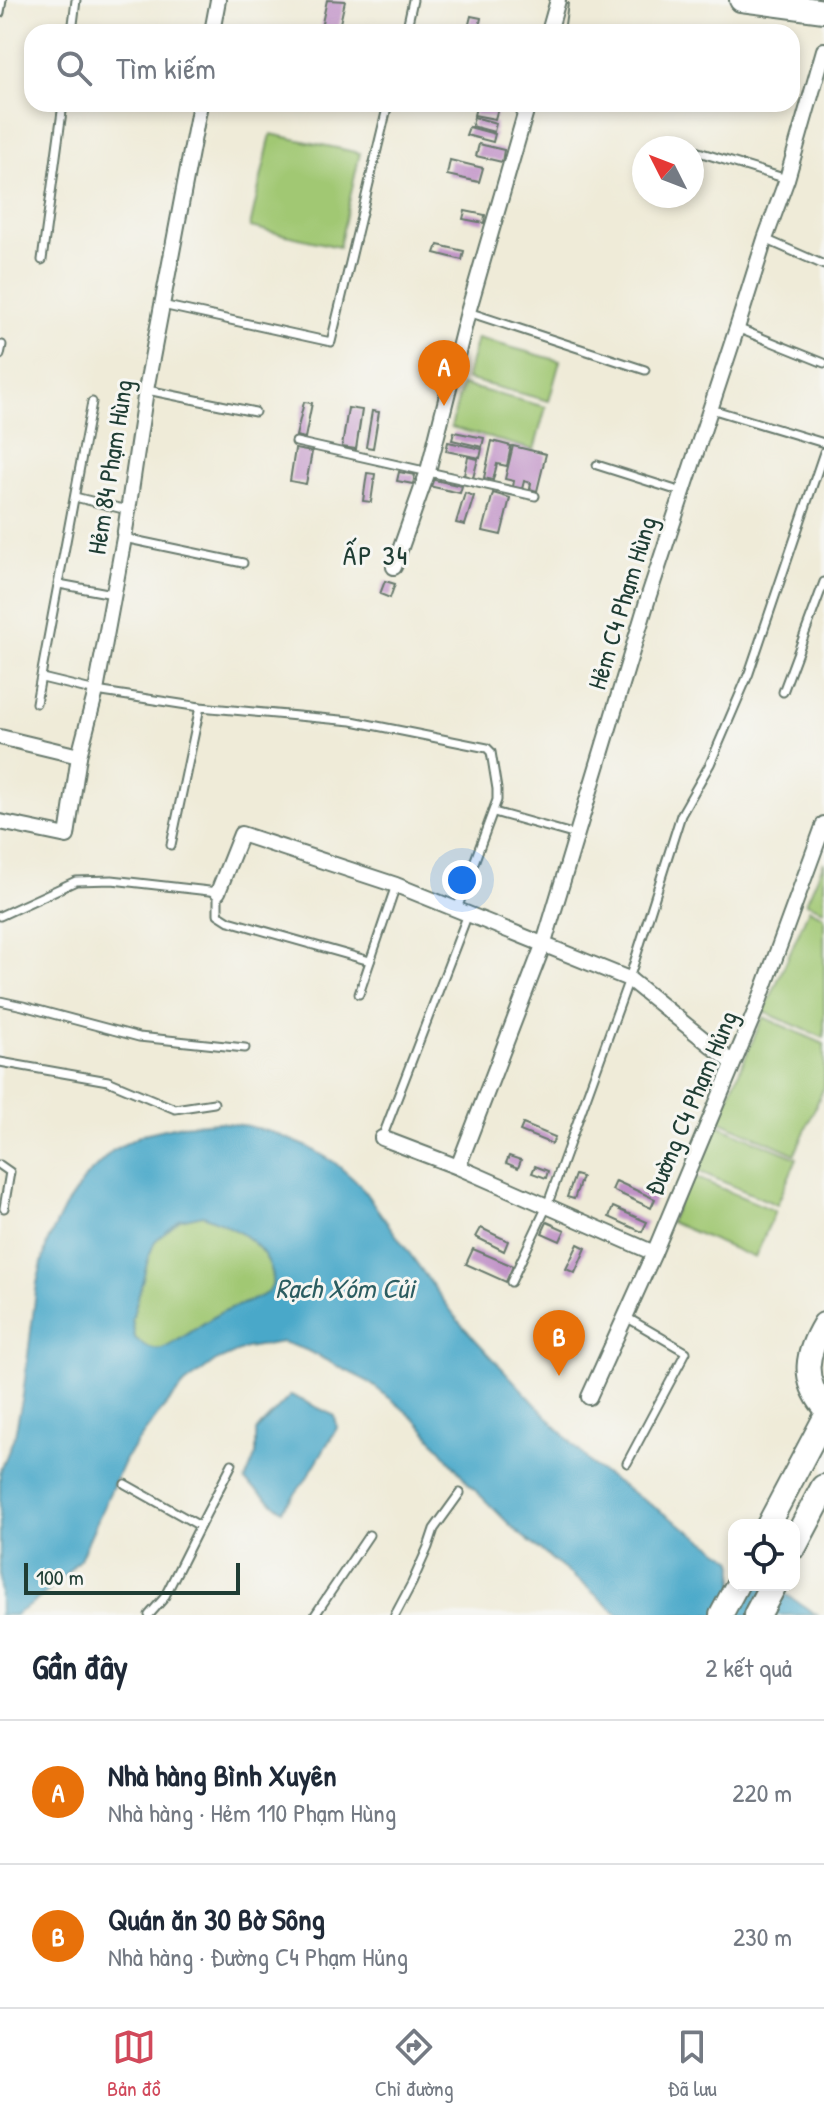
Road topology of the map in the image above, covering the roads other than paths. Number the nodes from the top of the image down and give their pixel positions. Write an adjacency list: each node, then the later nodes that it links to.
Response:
1 (2, 0): 8 (lane)
2 (76, 0): 9 (lane)
3 (218, 0): 10 (street)
4 (413, 0): 11 (lane)
5 (558, 0): 12 (street)
6 (741, 0): 7 (main road)
7 (810, 6)
8 (0, 13)
9 (73, 24)
10 (214, 24)
11 (408, 24)
12 (551, 24)
13 (824, 50): 19 (street, Hẻm C4 Phạm Hùng)
14 (62, 112): 21 (lane)
15 (198, 112): 23 (street, Hẻm 84 Phạm Hùng)
16 (386, 112): 23 (lane)
17 (526, 112): 24 (street)
18 (704, 154): 19 (lane)
19 (787, 179): 20 (street, Hẻm C4 Phạm Hùng)
20 (765, 239): 22 (lane); 25 (street, Hẻm C4 Phạm Hùng)
21 (42, 260)
22 (824, 265)
23 (162, 305): 30 (street, Hẻm 84 Phạm Hùng)
24 (468, 312): 29 (lane); 38 (street)
25 (737, 328): 28 (lane); 32 (street, Hẻm C4 Phạm Hùng)
26 (2, 345): 27 (lane)
27 (0, 355)
28 (824, 363)
29 (645, 370)
30 (146, 390): 33 (lane); 42 (street, Hẻm 84 Phạm Hùng)
31 (92, 402): 41 (lane)
32 (709, 408): 35 (lane); 39 (street, Hẻm C4 Phạm Hùng)
33 (255, 412)
34 (296, 442): 38 (lane)
35 (824, 443)
36 (824, 452): 67 (lane)
37 (597, 465): 39 (lane)
38 (428, 471): 40 (lane); 45 (street)
39 (682, 492): 59 (street, Hẻm C4 Phạm Hùng)
40 (535, 496)
41 (75, 497): 42 (lane); 47 (lane)
42 (128, 511): 43 (street, Hẻm 84 Phạm Hùng)
43 (124, 538): 44 (lane); 48 (street, Hẻm 84 Phạm Hùng)
44 (243, 563)
45 (394, 567)
46 (824, 582): 51 (lane)
47 (59, 584): 48 (lane); 49 (lane)
48 (113, 594): 50 (street, Hẻm 84 Phạm Hùng)
49 (42, 678): 50 (lane); 52 (lane)
50 (96, 691): 53 (lane); 55 (street, Hẻm 84 Phạm Hùng)
51 (783, 692)
52 (36, 703)
53 (200, 707): 56 (lane); 60 (lane)
54 (0, 737): 55 (street)
55 (79, 756): 57 (street, Hẻm 84 Phạm Hùng)
56 (494, 812): 59 (lane); 63 (lane)
57 (0, 822)
58 (824, 824): 72 (street, Đường C4 Phạm Hủng)
59 (577, 835): 65 (street, Hẻm C4 Phạm Hùng)
60 (171, 845)
61 (396, 885): 62 (street); 63 (street); 66 (lane)
62 (218, 892): 64 (lane); 66 (lane)
63 (462, 911): 65 (street); 74 (lane)
64 (0, 916)
65 (544, 943): 67 (street); 76 (street, Hẻm C4 Phạm Hùng)
66 (370, 961): 68 (lane)
67 (629, 979): 72 (street); 77 (lane)
68 (359, 994)
69 (0, 1001): 70 (lane)
70 (245, 1048)
71 (0, 1062): 73 (lane)
72 (733, 1063): 79 (street, Đường C4 Phạm Hủng)
73 (214, 1103)
74 (382, 1138): 76 (street)
75 (0, 1165): 78 (lane)
76 (458, 1167): 77 (street)
77 (547, 1206): 79 (street); 80 (lane)
78 (4, 1208)
79 (654, 1253): 81 (street, Đường C4 Phạm Hủng)
80 (511, 1282)
81 (626, 1317): 83 (street, Đường C4 Phạm Hủng); 86 (lane)
82 (824, 1324): 84 (main road)
83 (589, 1397)
84 (824, 1407)
85 (824, 1419): 91 (main road)
86 (627, 1463)
87 (232, 1464): 92 (lane)
88 (125, 1484): 92 (lane)
89 (824, 1488): 93 (highway)
90 (460, 1493): 99 (lane)
91 (771, 1519)
92 (200, 1526): 97 (lane)
93 (800, 1534)
94 (369, 1535): 98 (lane)
95 (734, 1591): 100 (main road)
96 (770, 1591): 101 (highway)
97 (149, 1615)
98 (315, 1615)
99 (395, 1615)
100 (721, 1615)
101 (757, 1615)

